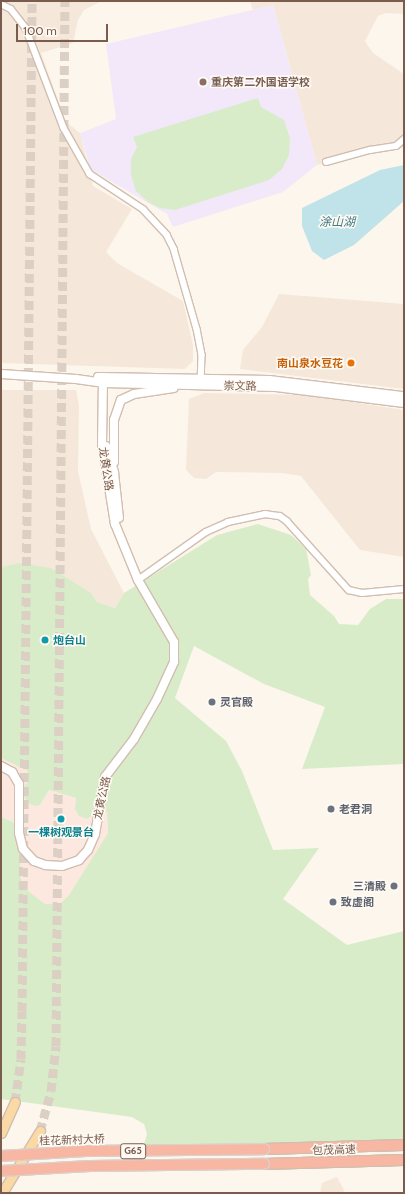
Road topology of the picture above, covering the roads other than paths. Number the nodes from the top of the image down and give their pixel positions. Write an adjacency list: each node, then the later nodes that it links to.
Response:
1 (1, 4): 6 (street)
2 (404, 139): 3 (street)
3 (326, 162)
4 (1, 374): 5 (main road, 崇文路)
5 (105, 380): 6 (main road, 崇文路); 9 (main road, 龙黄公路); 10 (main road, 龙黄公路)
6 (201, 381): 7 (main road, 崇文路); 8 (main road, 崇文路); 9 (main road)
7 (404, 396)
8 (404, 404)
9 (114, 473): 10 (main road); 11 (main road, 龙黄公路)
10 (107, 479): 11 (main road, 龙黄公路)
11 (116, 511): 12 (main road, 龙黄公路)
12 (138, 580): 13 (street); 14 (main road, 龙黄公路)
13 (404, 589)
14 (1, 766)
15 (15, 1102): 17 (main road)
16 (40, 1131): 23 (main road, bridge)
17 (1, 1133)
18 (404, 1145): 19 (highway, 包茂高速 / G65)
19 (264, 1149): 20 (highway, 桂花新村大桥 / G65, bridge)
20 (1, 1156)
21 (404, 1160): 22 (highway, 包茂高速 / G65, bridge)
22 (1, 1172)
23 (2, 1193)

